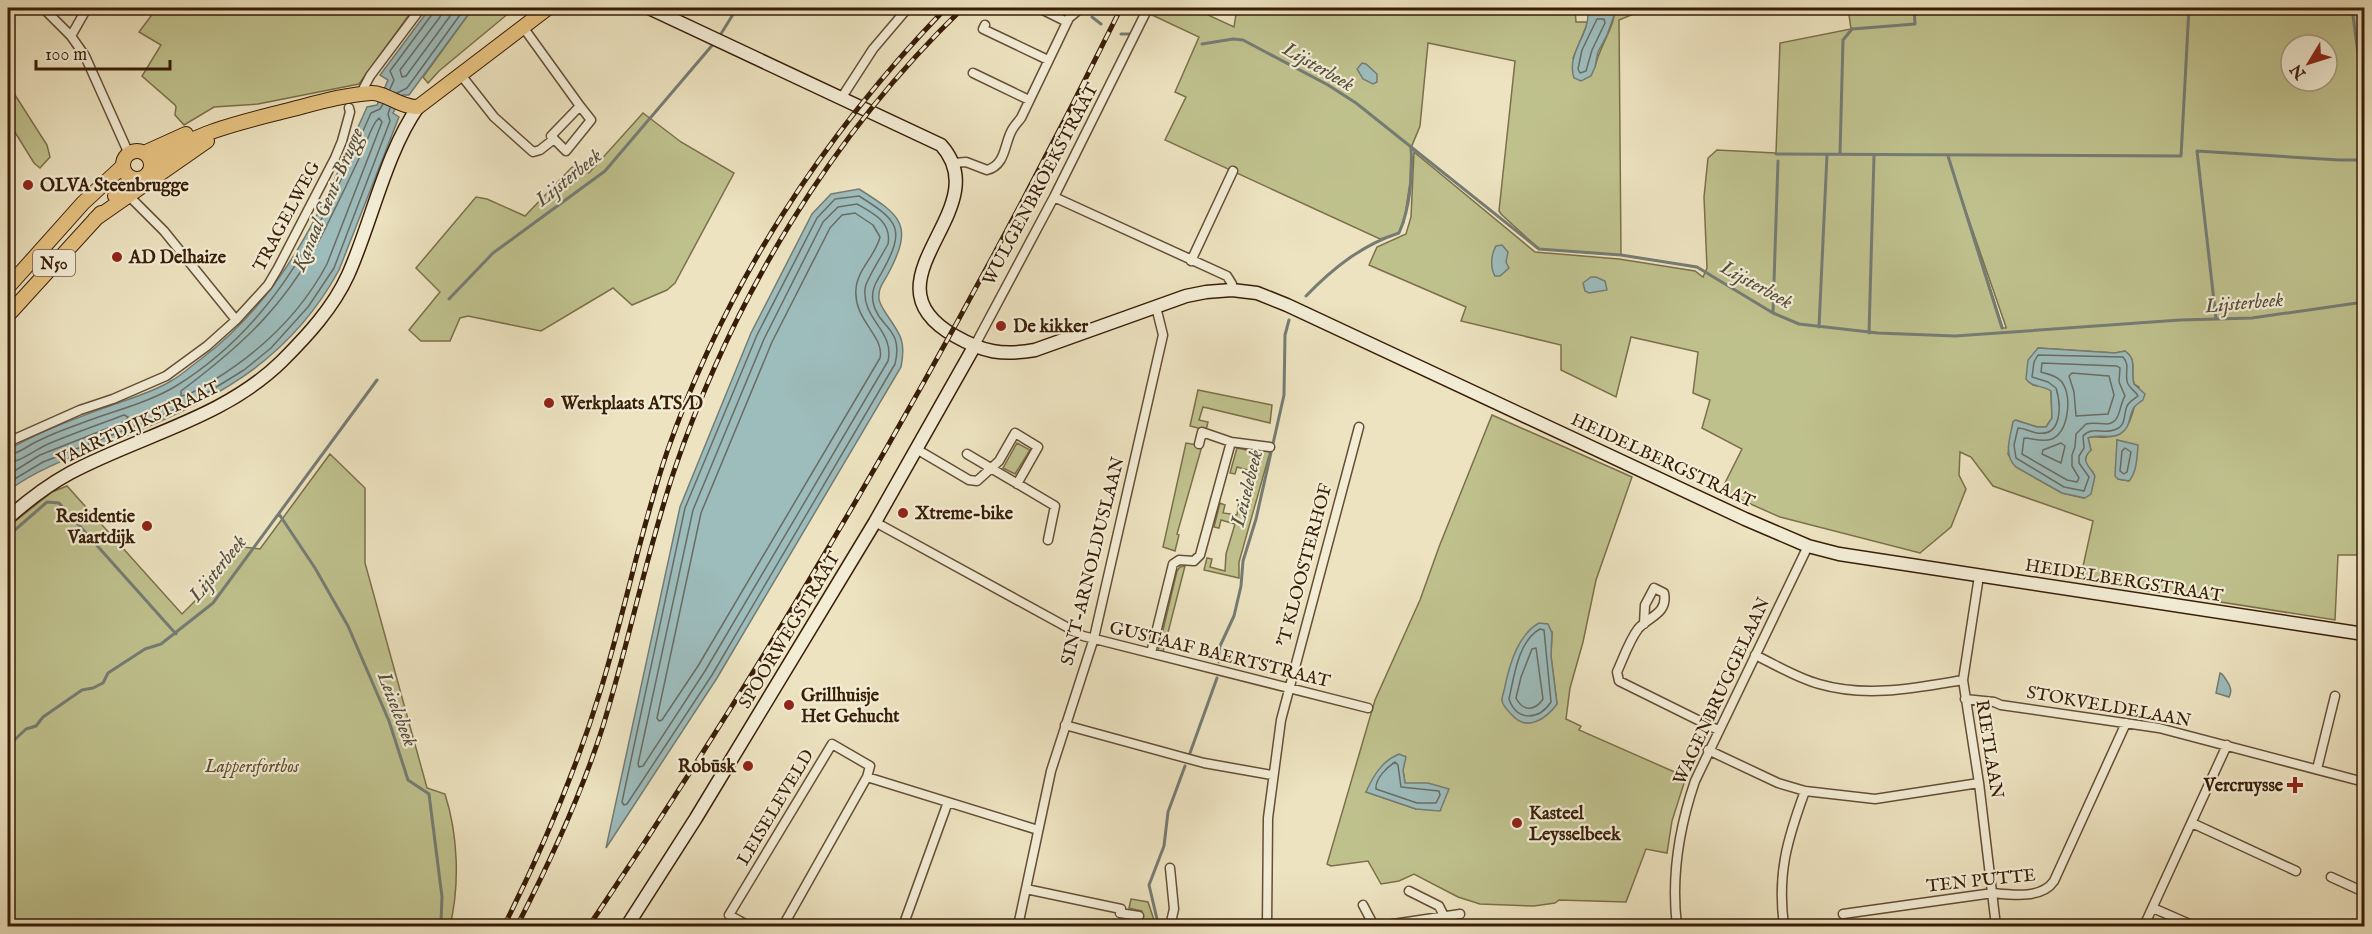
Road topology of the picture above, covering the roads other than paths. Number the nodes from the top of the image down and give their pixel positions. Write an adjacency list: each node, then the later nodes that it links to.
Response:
1 (43, 8): 15 (street)
2 (87, 8): 15 (street)
3 (421, 8): 19 (street)
4 (548, 8): 14 (main road)
5 (649, 8): 11 (main road)
6 (655, 8): 11 (main road)
7 (1039, 8): 12 (street)
8 (1081, 8): 12 (street)
9 (1148, 8): 33 (street, WULGENBROEKSTRAAT)
10 (907, 9): 20 (street)
11 (665, 16): 20 (main road)
12 (1067, 22): 16 (street)
13 (985, 25): 16 (street)
14 (519, 30): 18 (main road); 22 (street)
15 (71, 36): 28 (street)
16 (1048, 60): 21 (street)
17 (973, 73): 21 (street)
18 (461, 75): 23 (main road); 26 (street)
19 (359, 95): 23 (main road, N50); 25 (main road, N50)
20 (842, 97): 29 (main road)
21 (1029, 100): 29 (street)
22 (580, 106): 26 (street); 26 (street)
23 (418, 107): 52 (main road, VAARTDIJKSTRAAT)
24 (349, 108): 41 (street, TRAGELWEG)
25 (258, 118): 27 (main road, N50); 30 (main road, N50); 35 (main road, N50)
26 (554, 139)
27 (144, 153): 28 (main road, N50); 30 (main road)
28 (126, 160): 32 (main road); 37 (main road, N50)
29 (954, 163): 42 (main road)
30 (151, 168): 32 (main road, N50)
31 (1233, 171): 36 (street)
32 (134, 179): 35 (main road, N50)
33 (1054, 197): 36 (street); 42 (street, WULGENBROEKSTRAAT)
34 (130, 198): 41 (street)
35 (95, 219): 40 (main road, N50)
36 (1191, 261): 38 (street)
37 (8, 287)
38 (1232, 290): 39 (main road, HEIDELBERGSTRAAT); 55 (main road, HEIDELBERGSTRAAT)
39 (1156, 307): 42 (main road, HEIDELBERGSTRAAT); 59 (street, SINT-ARNOLDUSLAAN)
40 (9, 311)
41 (236, 320): 44 (street, TRAGELWEG)
42 (974, 347): 48 (main road, SPOORWEGSTRAAT)
43 (1359, 427): 63 (street, 'T KLOOSTERHOF)
44 (8, 442)
45 (1231, 442): 46 (street); 47 (street); 60 (street)
46 (1199, 444)
47 (1269, 447)
48 (918, 450): 50 (street); 53 (main road, SPOORWEGSTRAAT)
49 (967, 454): 50 (street)
50 (991, 468): 51 (street); 51 (street)
51 (1017, 484): 54 (street)
52 (8, 518)
53 (875, 522): 59 (street, GUSTAAF BAERTSTRAAT); 95 (main road, SPOORWEGSTRAAT)
54 (1048, 540)
55 (1808, 546): 56 (main road, HEIDELBERGSTRAAT); 61 (street, WAGENBRUGGELAAN)
56 (1979, 576): 58 (main road, HEIDELBERGSTRAAT); 62 (street, RIETLAAN)
57 (1644, 624): 69 (street)
58 (2364, 634)
59 (1094, 638): 60 (street, GUSTAAF BAERTSTRAAT); 68 (street, SINT-ARNOLDUSLAAN)
60 (1151, 653): 63 (street, GUSTAAF BAERTSTRAAT)
61 (1755, 655): 62 (street); 69 (street, WAGENBRUGGELAAN)
62 (1963, 680): 65 (street, RIETLAAN)
63 (1289, 688): 66 (street, GUSTAAF BAERTSTRAAT); 73 (street, 'T KLOOSTERHOF)
64 (2335, 696): 72 (street)
65 (1965, 699): 67 (street, STOKVELDELAAN); 76 (street, RIETLAAN)
66 (1368, 708)
67 (2126, 723): 70 (street, STOKVELDELAAN); 87 (street, TEN PUTTE)
68 (1065, 725): 73 (street); 80 (street, SINT-ARNOLDUSLAAN)
69 (1718, 730): 71 (street, WAGENBRUGGELAAN)
70 (2227, 745): 72 (street, STOKVELDELAAN); 79 (street)
71 (1708, 750): 77 (street); 104 (street, WAGENBRUGGELAAN)
72 (2317, 769): 75 (street, STOKVELDELAAN)
73 (1272, 775): 101 (street, 'T KLOOSTERHOF)
74 (867, 777): 78 (street); 96 (street, LEISELEVELD); 97 (street)
75 (2364, 782)
76 (1979, 783): 77 (street); 87 (street, RIETLAAN)
77 (1805, 791): 94 (street)
78 (948, 802): 80 (street); 98 (street)
79 (2192, 823): 82 (street); 89 (street)
80 (1038, 830): 84 (street, SINT-ARNOLDUSLAAN)
81 (1170, 868): 100 (street)
82 (2296, 871)
83 (2331, 877): 86 (street)
84 (1026, 889): 92 (street); 99 (street, SINT-ARNOLDUSLAAN)
85 (1409, 891): 93 (street)
86 (2364, 892)
87 (1993, 893): 91 (street, TEN PUTTE); 106 (street, RIETLAAN)
88 (1363, 905): 102 (street)
89 (2153, 908): 107 (street); 108 (street)
90 (1460, 914): 93 (street)
91 (1843, 914)
92 (1139, 916)
93 (1444, 916): 103 (street)
94 (1783, 925): 105 (street)
95 (627, 927)
96 (749, 927)
97 (783, 927)
98 (903, 927)
99 (1018, 927)
100 (1170, 927)
101 (1267, 927)
102 (1374, 927)
103 (1380, 927)
104 (1677, 927)
105 (1756, 927)
106 (1996, 927)
107 (2144, 927)
108 (2194, 927)

